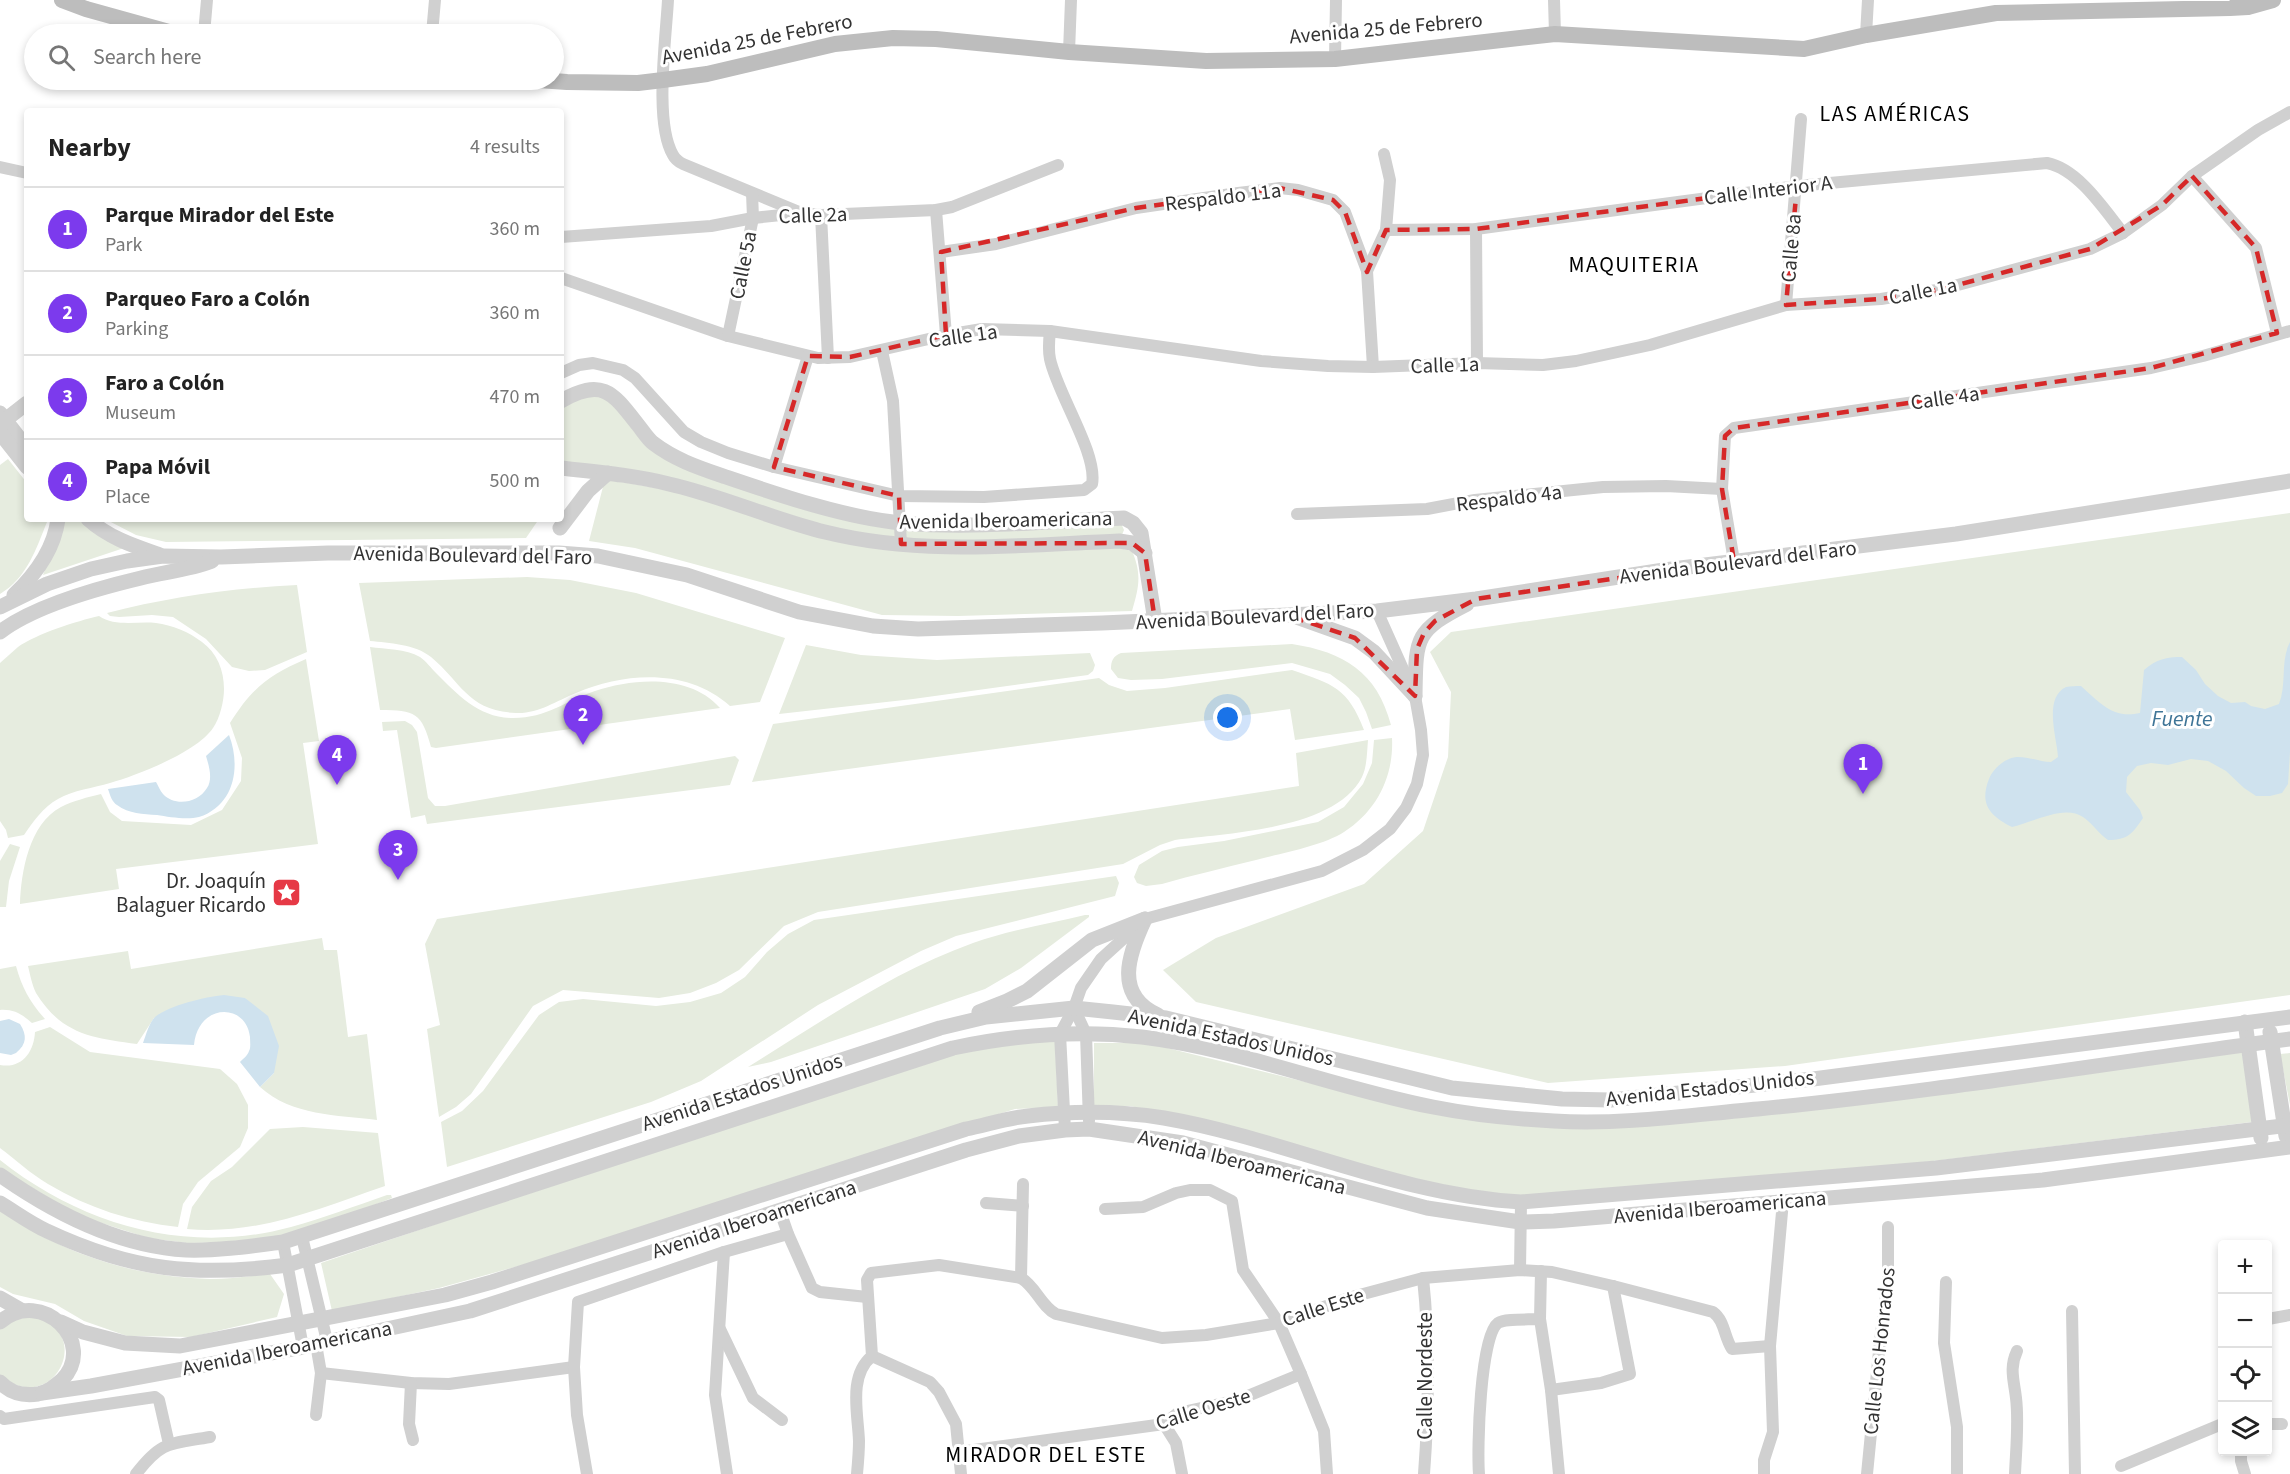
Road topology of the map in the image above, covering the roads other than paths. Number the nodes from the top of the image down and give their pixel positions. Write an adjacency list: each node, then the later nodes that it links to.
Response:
1 (62, 0): 10 (main road)
2 (207, 0): 11 (street)
3 (435, 0): 12 (street)
4 (668, 0): 17 (street)
5 (1071, 0): 15 (street)
6 (1336, 0): 16 (street)
7 (1554, 0): 13 (street)
8 (1868, 0): 14 (street)
9 (2273, 0): 14 (main road, Avenida 25 de Febrero)
10 (140, 24)
11 (205, 24)
12 (433, 24)
13 (1555, 34): 14 (main road, Avenida 25 de Febrero); 16 (main road, Avenida 25 de Febrero)
14 (1866, 35)
15 (1069, 52): 16 (main road, Avenida 25 de Febrero); 17 (main road, Avenida 25 de Febrero)
16 (1335, 59)
17 (663, 80): 18 (main road, Avenida 25 de Febrero); 27 (street)
18 (564, 82)
19 (2290, 112): 25 (street, Calle 1a)
20 (1801, 119): 26 (street, Calle 8a)
21 (1384, 154): 33 (street)
22 (1058, 165): 28 (street, Calle 2a)
23 (0, 167): 24 (street)
24 (24, 172)
25 (2192, 176): 34 (street, Calle 1a); 41 (street)
26 (1797, 186): 32 (street, Calle Interior A); 34 (street, Calle Interior A); 39 (street, Calle 8a)
27 (752, 193): 29 (street); 31 (street, Calle 5a)
28 (936, 210): 30 (street, Calle 2a); 36 (street)
29 (801, 213): 30 (street, Calle 2a); 31 (street, Calle 2a)
30 (820, 215): 46 (street)
31 (753, 218): 35 (street, Calle 2a); 43 (street, Calle 5a)
32 (1476, 229): 33 (street, Calle Interior A); 47 (street)
33 (1386, 230): 37 (street)
34 (2123, 233): 39 (street, Calle 1a)
35 (564, 237)
36 (940, 252): 37 (street, Respaldo 11a); 42 (street)
37 (1367, 271): 48 (street, Respaldo 11a)
38 (564, 279): 43 (street, Calle 1a)
39 (1786, 305): 47 (street, Calle 1a)
40 (1050, 331): 42 (street, Calle 1a); 48 (street, Calle 1a); 60 (street)
41 (2284, 332): 59 (street, Calle 4a)
42 (946, 335): 44 (street, Calle 1a)
43 (728, 336): 45 (street, Calle 1a)
44 (882, 351): 46 (street, Calle 1a); 60 (street)
45 (808, 356): 46 (street, Calle 1a); 55 (street)
46 (828, 358)
47 (1477, 363): 48 (street, Calle 1a)
48 (1372, 367)
49 (564, 372): 55 (street)
50 (564, 400): 65 (street, Avenida Iberoamericana)
51 (24, 405): 52 (street)
52 (1, 423): 53 (street)
53 (17, 445): 54 (street)
54 (24, 460)
55 (774, 467): 60 (street)
56 (564, 468): 57 (street, Avenida Iberoamericana)
57 (608, 472): 62 (street); 67 (street, Avenida Iberoamericana)
58 (2290, 480): 72 (street, Avenida Boulevard del Faro)
59 (1722, 489): 61 (street, Respaldo 4a); 72 (street, Calle 4a)
60 (899, 496): 65 (street)
61 (1297, 514)
62 (564, 518)
63 (57, 522): 74 (street)
64 (91, 522): 70 (street)
65 (901, 523): 67 (street); 68 (street, Avenida Iberoamericana)
66 (559, 524): 69 (street)
67 (901, 544): 68 (street, Avenida Iberoamericana)
68 (1145, 553): 77 (street, Avenida Iberoamericana)
69 (559, 554): 71 (street, Avenida Boulevard del Faro); 77 (street, Avenida Boulevard del Faro)
70 (163, 556): 71 (street, Avenida Boulevard del Faro); 74 (street, Avenida Boulevard del Faro)
71 (221, 557): 78 (street, Avenida Boulevard del Faro)
72 (1734, 561): 73 (street, Avenida Boulevard del Faro)
73 (1476, 598): 75 (street, Avenida Boulevard del Faro); 79 (street)
74 (2, 606)
75 (1377, 611): 76 (street, Avenida Boulevard del Faro); 79 (street)
76 (1287, 615): 77 (street, Avenida Boulevard del Faro); 79 (street)
77 (1155, 621)
78 (0, 632)
79 (1415, 696): 80 (street)
80 (1145, 919): 81 (street); 83 (street); 86 (street)
81 (1074, 1008): 83 (street, Avenida Estados Unidos); 86 (street, Avenida Estados Unidos); 87 (street); 88 (street)
82 (2290, 1017): 84 (street, Avenida Estados Unidos)
83 (1166, 1018): 92 (street, Avenida Estados Unidos)
84 (2268, 1019): 85 (street, Avenida Estados Unidos); 90 (street)
85 (2245, 1022): 91 (street); 92 (street, Avenida Estados Unidos)
86 (940, 1028): 114 (street, Avenida Estados Unidos)
87 (1060, 1034): 88 (street, Avenida Estados Unidos); 94 (street); 117 (street, Avenida Estados Unidos)
88 (1086, 1034): 93 (street, Avenida Estados Unidos); 95 (street)
89 (2290, 1039): 90 (street, Avenida Estados Unidos)
90 (2271, 1041): 91 (street, Avenida Estados Unidos); 96 (street)
91 (2249, 1045): 93 (street, Avenida Estados Unidos); 98 (street)
92 (1813, 1079): 93 (street)
93 (1815, 1104)
94 (1064, 1113): 95 (street, Avenida Iberoamericana); 99 (street); 131 (street, Avenida Iberoamericana)
95 (1089, 1113): 97 (street); 105 (street, Avenida Iberoamericana)
96 (2287, 1126): 98 (street, Avenida Iberoamericana); 100 (street)
97 (1089, 1129): 99 (street, Avenida Iberoamericana); 111 (street, Avenida Iberoamericana)
98 (2260, 1129): 101 (street); 105 (street, Avenida Iberoamericana)
99 (1065, 1130): 110 (street, Avenida Iberoamericana)
100 (2289, 1147): 101 (street, Avenida Iberoamericana)
101 (2263, 1151): 104 (street, Avenida Iberoamericana)
102 (0, 1175): 115 (street, Avenida Estados Unidos)
103 (1023, 1184): 108 (street)
104 (1783, 1201): 111 (street, Avenida Iberoamericana); 139 (street)
105 (1521, 1202): 111 (street)
106 (0, 1203): 118 (street, Avenida Estados Unidos)
107 (986, 1203): 108 (street)
108 (1023, 1206): 121 (street)
109 (1105, 1209): 136 (street)
110 (780, 1211): 113 (street); 138 (street, Avenida Iberoamericana)
111 (1520, 1222): 119 (street)
112 (1888, 1227): 173 (street, Calle Los Honrados)
113 (788, 1234): 116 (street); 125 (street)
114 (302, 1237): 115 (street, Avenida Estados Unidos); 117 (street)
115 (283, 1242): 118 (street)
116 (724, 1252): 137 (street); 142 (street)
117 (309, 1260): 118 (street, Avenida Estados Unidos); 131 (street)
118 (288, 1265): 135 (street)
119 (1521, 1270): 120 (street, Calle Este); 122 (street, Calle Este)
120 (1540, 1271): 124 (street, Calle Este); 132 (street)
121 (1021, 1278): 125 (street); 136 (street, Calle Este)
122 (1423, 1278): 136 (street, Calle Este); 169 (street, Calle Nordeste)
123 (1946, 1282): 174 (street)
124 (1613, 1286): 139 (street, Calle Este); 147 (street)
125 (867, 1297): 141 (street)
126 (0, 1298): 127 (street)
127 (21, 1310): 133 (street); 134 (street, Avenida Iberoamericana)
128 (2072, 1311): 176 (street)
129 (2290, 1315): 130 (street)
130 (2272, 1317)
131 (322, 1318): 135 (street, Avenida Iberoamericana); 138 (street)
132 (1540, 1319): 147 (street); 170 (street)
133 (0, 1322)
134 (61, 1322): 135 (street, Avenida Iberoamericana); 148 (street)
135 (300, 1322): 138 (street)
136 (1279, 1323): 144 (street)
137 (720, 1328): 150 (street); 164 (street)
138 (316, 1344): 143 (street); 148 (street, Avenida Iberoamericana)
139 (1770, 1346): 172 (street)
140 (2017, 1351): 175 (street)
141 (872, 1356): 159 (street); 165 (street)
142 (574, 1367): 146 (street); 163 (street)
143 (321, 1373): 146 (street); 149 (street)
144 (1301, 1374): 152 (street, Calle Oeste); 168 (street)
145 (0, 1383): 148 (street, Avenida Iberoamericana)
146 (411, 1383): 157 (street)
147 (1551, 1390): 171 (street)
148 (42, 1393)
149 (316, 1415)
150 (782, 1420)
151 (1, 1421): 158 (street)
152 (1164, 1424): 159 (street, Calle Oeste); 167 (street)
153 (2272, 1424): 154 (street)
154 (2282, 1424)
155 (2218, 1426): 161 (street)
156 (210, 1437): 158 (street)
157 (412, 1440)
158 (170, 1444): 162 (street)
159 (959, 1452): 166 (street)
160 (2241, 1456): 177 (street)
161 (2121, 1466)
162 (136, 1474)
163 (587, 1474)
164 (727, 1474)
165 (857, 1474)
166 (962, 1474)
167 (1182, 1474)
168 (1327, 1474)
169 (1424, 1474)
170 (1479, 1474)
171 (1559, 1474)
172 (1764, 1474)
173 (1867, 1474)
174 (1957, 1474)
175 (2015, 1474)
176 (2075, 1474)
177 (2245, 1474)

